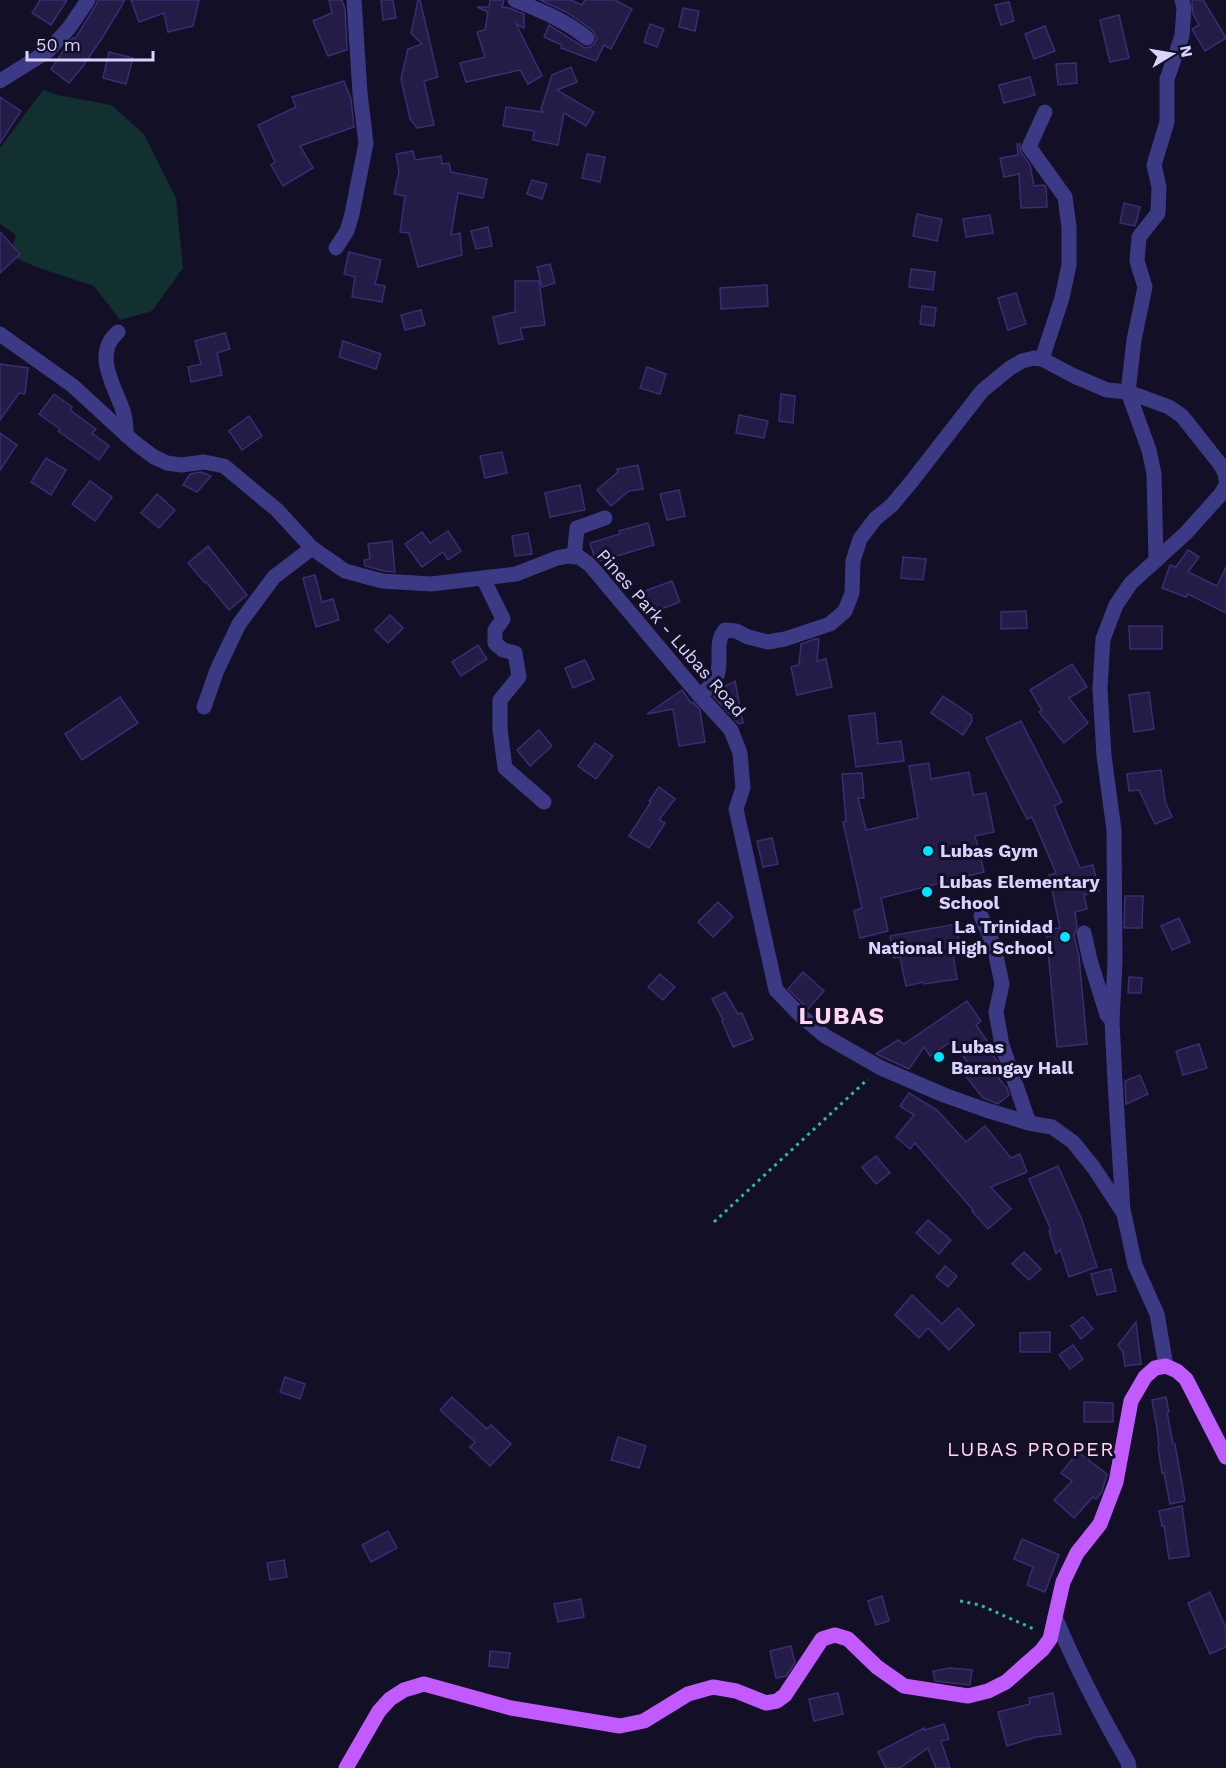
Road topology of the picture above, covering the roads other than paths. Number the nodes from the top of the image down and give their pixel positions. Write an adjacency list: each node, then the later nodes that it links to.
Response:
1 (88, 0): 6 (street)
2 (354, 0): 8 (street)
3 (515, 0): 5 (street)
4 (1182, 0): 12 (street)
5 (587, 38)
6 (0, 81)
7 (1045, 112): 11 (street)
8 (336, 248)
9 (118, 332): 13 (street)
10 (0, 334): 13 (street, Pines Park - Lubas Road)
11 (1042, 359): 12 (street); 20 (street)
12 (1128, 392): 14 (street); 18 (street)
13 (126, 435): 16 (street, Pines Park - Lubas Road)
14 (1226, 482): 18 (street)
15 (605, 518): 17 (street)
16 (312, 548): 19 (street, Pines Park - Lubas Road); 21 (street)
17 (574, 557): 19 (street, Pines Park - Lubas Road); 20 (street, Pines Park - Lubas Road)
18 (1156, 560): 25 (street)
19 (483, 578): 22 (street)
20 (699, 695): 26 (street, Pines Park - Lubas Road)
21 (204, 707)
22 (544, 802)
23 (981, 916): 26 (street)
24 (1084, 933): 25 (street)
25 (1112, 1021): 27 (street)
26 (1029, 1123): 27 (street, Pines Park - Lubas Road)
27 (1124, 1214): 28 (street, Pines Park - Lubas Road)
28 (1166, 1366): 29 (main road); 30 (main road)
29 (1226, 1456)
30 (1055, 1617): 31 (main road); 32 (street)
31 (346, 1768)
32 (1129, 1768)

